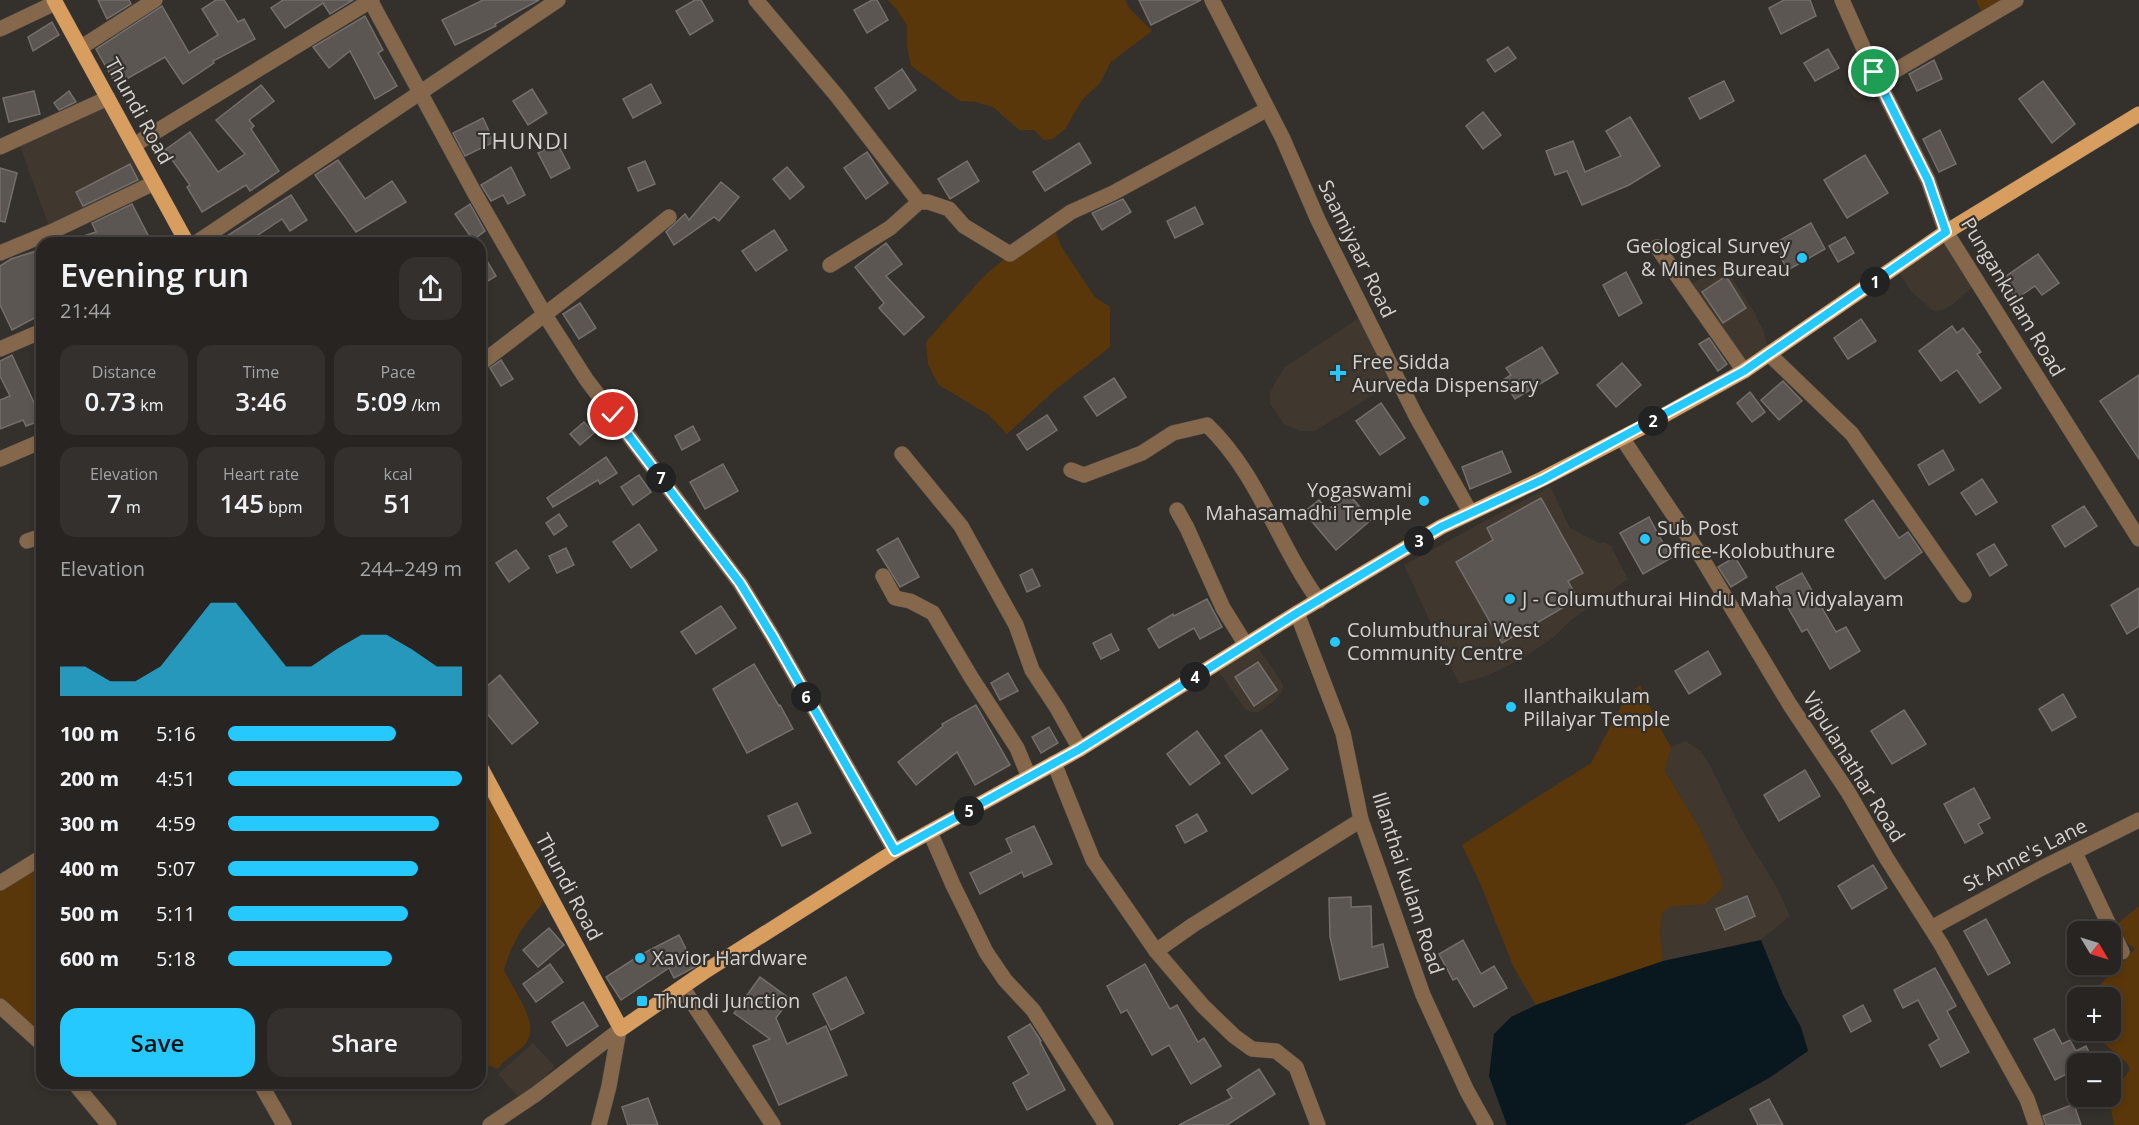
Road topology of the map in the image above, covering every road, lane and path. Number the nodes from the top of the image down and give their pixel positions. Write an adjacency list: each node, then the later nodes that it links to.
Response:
1 (155, 0): 10 (street)
2 (371, 0): 12 (street); 16 (street)
3 (558, 0): 12 (street)
4 (756, 0): 19 (street)
5 (1212, 0): 14 (street, Saamiyaar Road)
6 (1842, 0): 11 (street, Pungankulam Road)
7 (2016, 0): 11 (street)
8 (55, 2): 9 (street); 10 (main road, Thundi Road)
9 (0, 29)
10 (80, 48): 13 (main road, Thundi Road)
11 (1879, 80): 21 (street, Pungankulam Road)
12 (419, 92): 24 (street); 29 (street)
13 (108, 98): 16 (main road, Thundi Road); 17 (street)
14 (1266, 110): 19 (street); 41 (street, Saamiyaar Road)
15 (2139, 114): 21 (main road)
16 (134, 145): 18 (main road, Thundi Road)
17 (0, 147)
18 (154, 183): 22 (street); 23 (main road, Thundi Road)
19 (919, 202): 28 (street)
20 (669, 217): 29 (street)
21 (1946, 232): 32 (main road); 43 (street, Pungankulam Road)
22 (39, 237)
23 (185, 237)
24 (205, 237)
25 (36, 238): 27 (street)
26 (1657, 247): 34 (street)
27 (0, 253)
28 (830, 265)
29 (545, 315): 33 (street); 57 (street)
30 (36, 334): 31 (street)
31 (0, 349)
32 (1769, 354): 34 (main road); 46 (street)
33 (486, 359)
34 (1744, 371): 35 (main road)
35 (1622, 438): 41 (main road); 61 (street, Vipulanathar Road)
36 (36, 444): 38 (street)
37 (902, 454): 50 (street)
38 (0, 459)
39 (1071, 470): 47 (street)
40 (1177, 510): 49 (street)
41 (1470, 512): 47 (main road)
42 (36, 538): 44 (street)
43 (2139, 539)
44 (27, 541)
45 (883, 576): 53 (street)
46 (1964, 595)
47 (1319, 601): 48 (main road)
48 (1297, 613): 49 (main road); 54 (street, Illanthai kulam Road)
49 (1246, 645): 50 (main road)
50 (1080, 749): 51 (main road)
51 (1054, 763): 53 (main road); 62 (street)
52 (486, 777): 66 (main road, Thundi Road)
53 (1029, 777): 56 (main road)
54 (1360, 820): 62 (street); 77 (street, Illanthai kulam Road)
55 (2139, 820): 58 (street, St Anne's Lane)
56 (930, 832): 57 (main road); 75 (street)
57 (895, 851): 64 (main road)
58 (2075, 852): 61 (street, St Anne's Lane); 63 (street)
59 (36, 861): 60 (street)
60 (0, 883)
61 (1931, 928): 78 (street, Vipulanathar Road)
62 (1156, 951): 76 (street)
63 (2122, 952)
64 (682, 987): 66 (main road); 74 (street)
65 (0, 1006): 67 (street)
66 (620, 1030): 72 (street); 73 (street)
67 (36, 1039)
68 (79, 1089): 70 (street)
69 (263, 1089): 71 (street)
70 (109, 1125)
71 (284, 1125)
72 (490, 1125)
73 (599, 1125)
74 (773, 1125)
75 (1106, 1125)
76 (1318, 1125)
77 (1485, 1125)
78 (2036, 1125)

